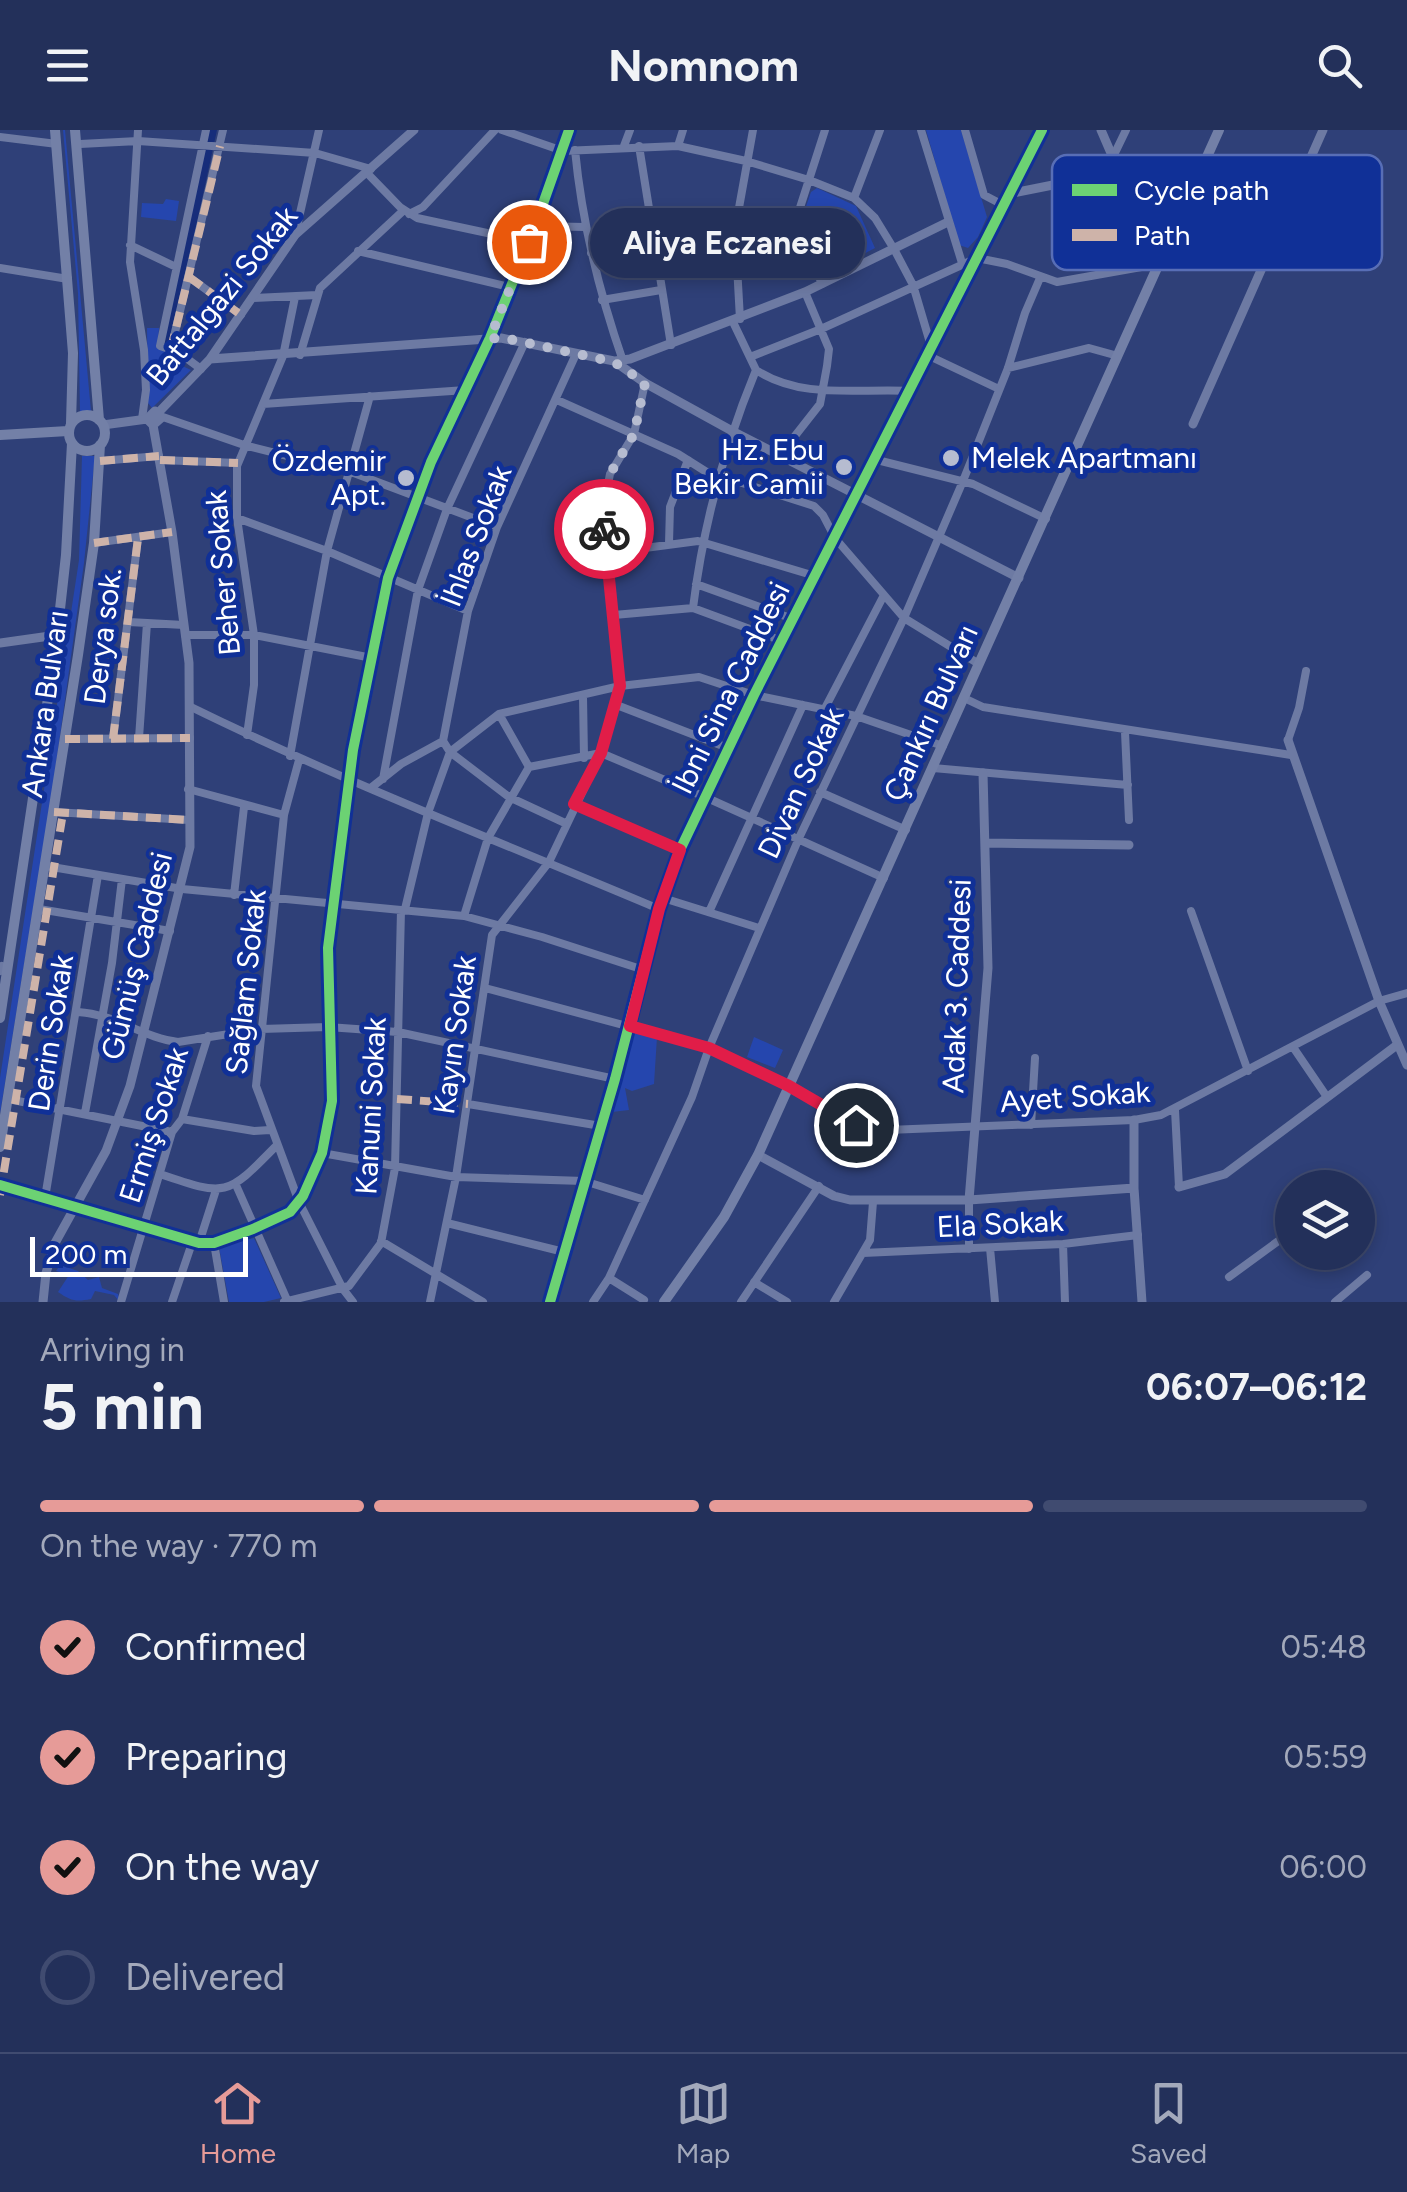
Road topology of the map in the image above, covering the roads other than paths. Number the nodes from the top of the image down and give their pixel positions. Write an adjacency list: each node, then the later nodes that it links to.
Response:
1 (55, 130): 24 (main road)
2 (75, 130): 105 (main road)
3 (138, 130): 23 (street)
4 (206, 130): 26 (street)
5 (223, 130): 27 (street)
6 (319, 130): 33 (street)
7 (414, 130): 39 (street, Battalgazi Sokak)
8 (498, 130): 32 (street); 45 (street)
9 (569, 130): 32 (street)
10 (630, 130): 28 (street)
11 (683, 130): 30 (street)
12 (753, 130): 38 (street)
13 (825, 130): 40 (street)
14 (880, 130): 43 (street)
15 (921, 130): 47 (street)
16 (964, 130): 44 (street)
17 (1042, 130): 42 (street, İbni Sina Caddesi)
18 (1101, 130): 34 (street)
19 (1126, 130): 35 (street)
20 (1219, 130): 36 (main road, Çankırı Bulvarı)
21 (1324, 130): 37 (street)
22 (0, 138): 24 (street)
23 (138, 141): 25 (street); 26 (street); 54 (street)
24 (56, 144): 67 (main road)
25 (80, 144)
26 (204, 145): 27 (street); 60 (street)
27 (218, 146): 33 (street); 65 (street)
28 (624, 146): 29 (street); 31 (street)
29 (639, 146): 30 (street); 53 (street)
30 (678, 146): 38 (street)
31 (575, 150): 32 (street); 49 (street)
32 (563, 151): 48 (street)
33 (315, 153): 39 (street); 51 (street)
34 (1110, 155)
35 (1114, 155)
36 (1208, 155)
37 (1313, 155)
38 (746, 160): 40 (street); 50 (street)
39 (369, 171): 45 (street); 51 (street, Battalgazi Sokak)
40 (809, 180): 43 (street); 46 (street)
41 (1052, 185): 42 (street)
42 (1008, 194): 44 (street, İbni Sina Caddesi)
43 (854, 198): 55 (street)
44 (1003, 205): 58 (street, İbni Sina Caddesi)
45 (407, 212): 52 (street); 56 (street)
46 (796, 220): 50 (street); 68 (street)
47 (948, 222): 55 (street); 59 (street)
48 (535, 226): 49 (street); 52 (street)
49 (585, 227): 57 (street)
50 (735, 230): 53 (street); 78 (street)
51 (294, 235): 75 (street, Battalgazi Sokak)
52 (529, 242): 70 (street)
53 (653, 244): 57 (street); 71 (street)
54 (130, 245): 60 (street); 104 (street)
55 (894, 248): 68 (street); 69 (street)
56 (358, 251): 70 (street); 73 (street)
57 (590, 253): 76 (street)
58 (977, 258): 59 (street); 66 (street); 84 (street, İbni Sina Caddesi)
59 (962, 264): 69 (street)
60 (176, 267): 83 (street)
61 (0, 268): 67 (street)
62 (1124, 270): 66 (street)
63 (1156, 270): 88 (main road, Çankırı Bulvarı)
64 (1262, 270): 106 (street)
65 (188, 277): 77 (street); 83 (street)
66 (1040, 278): 92 (street, Divan Sokak)
67 (68, 279): 107 (main road)
68 (822, 284): 72 (street)
69 (913, 285): 79 (street); 84 (street)
70 (510, 288): 80 (street)
71 (660, 290): 76 (street); 82 (street)
72 (805, 292): 78 (street); 79 (street)
73 (318, 295): 74 (street); 86 (street)
74 (295, 297): 75 (street); 87 (street, Beher Sokak)
75 (252, 298): 77 (street, Battalgazi Sokak)
76 (602, 300): 91 (street)
77 (240, 314): 90 (street, Battalgazi Sokak)
78 (736, 321): 82 (street); 89 (street)
79 (821, 329): 89 (street); 99 (street)
80 (490, 338): 81 (street); 86 (street); 97 (street)
81 (525, 342): 85 (street); 125 (street)
82 (672, 344): 91 (street)
83 (171, 349): 93 (street)
84 (929, 350): 96 (street); 98 (street, İbni Sina Caddesi)
85 (576, 354): 91 (street); 101 (street, İhlas Sokak)
86 (300, 355): 87 (street)
87 (283, 356): 90 (street); 102 (street, Beher Sokak)
88 (1118, 356): 92 (street); 127 (main road, Çankırı Bulvarı)
89 (750, 357): 94 (street)
90 (210, 359): 93 (street, Battalgazi Sokak)
91 (619, 361): 95 (street)
92 (1008, 368): 96 (street, Divan Sokak)
93 (200, 369): 103 (street, Battalgazi Sokak)
94 (756, 370): 99 (street); 108 (street)
95 (645, 383): 108 (street); 110 (street)
96 (1000, 388): 122 (street, Divan Sokak)
97 (466, 390): 100 (street); 124 (street)
98 (910, 391): 99 (street); 117 (street, İbni Sina Caddesi)
99 (821, 392): 114 (street)
100 (370, 396): 102 (street); 120 (street, Sağlam Sokak)
101 (556, 400): 110 (street); 128 (street, İhlas Sokak)
102 (263, 404): 113 (street, Beher Sokak)
103 (160, 414): 104 (street); 113 (street)
104 (147, 421): 105 (street); 115 (street, Gümüş Caddesi)
105 (101, 422): 107 (main road); 112 (main road)
106 (1193, 424)
107 (70, 427): 109 (main road); 111 (main road)
108 (731, 430): 114 (street); 121 (street)
109 (0, 434)
110 (634, 434): 116 (street); 137 (street)
111 (72, 444): 112 (main road); 152 (main road, Ankara Bulvarı)
112 (100, 444): 118 (main road, Ankara Bulvarı)
113 (244, 445): 119 (street, Beher Sokak); 120 (street)
114 (780, 454): 123 (street)
115 (159, 458): 118 (street); 119 (street); 129 (street, Gümüş Caddesi)
116 (688, 460): 121 (street); 135 (street)
117 (877, 460): 122 (street); 123 (street, İbni Sina Caddesi)
118 (100, 461): 134 (main road, Ankara Bulvarı)
119 (238, 464): 126 (street, Beher Sokak)
120 (351, 472): 124 (street); 136 (street, Sağlam Sokak)
121 (721, 476): 131 (street); 133 (street)
122 (963, 481): 127 (street); 132 (street, Divan Sokak)
123 (857, 496): 131 (street, İbni Sina Caddesi); 132 (street)
124 (417, 498): 125 (street); 139 (street)
125 (447, 508): 128 (street); 142 (street)
126 (238, 518): 136 (street); 153 (street, Beher Sokak)
127 (1046, 519): 140 (main road, Çankırı Bulvarı)
128 (497, 528): 145 (street, İhlas Sokak)
129 (172, 532): 130 (street); 151 (street, Gümüş Caddesi)
130 (138, 538): 134 (street); 149 (street, Derya sok.)
131 (835, 538): 138 (street, İbni Sina Caddesi); 143 (street)
132 (938, 538): 140 (street); 147 (street, Divan Sokak)
133 (706, 542): 135 (street); 138 (street); 141 (street)
134 (94, 543): 174 (main road, Ankara Bulvarı)
135 (669, 543): 137 (street)
136 (327, 551): 139 (street); 156 (street, Sağlam Sokak)
137 (607, 553): 146 (street)
138 (816, 576): 148 (street, İbni Sina Caddesi)
139 (388, 578): 142 (street); 157 (street)
140 (1019, 578): 158 (main road, Çankırı Bulvarı)
141 (696, 584): 144 (street); 148 (street)
142 (418, 590): 145 (street); 188 (street)
143 (884, 595): 147 (street); 167 (street)
144 (692, 608): 146 (street); 154 (street)
145 (468, 610): 177 (street, İhlas Sokak)
146 (614, 615): 160 (street)
147 (904, 618): 158 (street); 169 (street, Divan Sokak)
148 (794, 619): 154 (street, İbni Sina Caddesi)
149 (128, 622): 150 (street); 175 (street, Derya sok.)
150 (147, 623): 151 (street); 172 (street)
151 (185, 630): 153 (street); 166 (street, Gümüş Caddesi)
152 (57, 635): 155 (street); 231 (main road, Ankara Bulvarı)
153 (254, 636): 156 (street); 171 (street, Beher Sokak)
154 (782, 641): 161 (street, İbni Sina Caddesi)
155 (0, 643)
156 (312, 645): 157 (street); 183 (street, Sağlam Sokak)
157 (372, 658): 189 (street)
158 (979, 664): 163 (main road, Çankırı Bulvarı)
159 (1306, 671): 176 (street)
160 (620, 686): 161 (street); 162 (street); 164 (street, Kayın Sokak)
161 (754, 695): 165 (street); 179 (street, İbni Sina Caddesi)
162 (583, 696): 168 (street); 184 (street)
163 (964, 698): 170 (street); 178 (main road, Çankırı Bulvarı)
164 (614, 704): 179 (street); 181 (street, Kayın Sokak)
165 (803, 706): 167 (street); 201 (street)
166 (191, 708): 171 (street); 173 (street, Gümüş Caddesi)
167 (824, 710): 169 (street)
168 (499, 714): 180 (street); 185 (street)
169 (856, 716): 178 (street); 193 (street, Divan Sokak)
170 (1125, 732): 182 (street); 190 (street)
171 (247, 735): 183 (street)
172 (139, 738): 173 (street); 175 (street)
173 (190, 738): 192 (street, Gümüş Caddesi)
174 (65, 739): 175 (street); 198 (main road, Ankara Bulvarı)
175 (113, 739)
176 (1288, 740): 182 (street)
177 (443, 741): 180 (street); 188 (street)
178 (943, 746): 186 (main road, Çankırı Bulvarı)
179 (728, 748): 194 (street, İbni Sina Caddesi)
180 (450, 752): 195 (street); 199 (street, Kanuni Sokak)
181 (601, 753): 184 (street); 194 (street); 196 (street, Kayın Sokak)
182 (1290, 755): 235 (street)
183 (295, 758): 189 (street); 200 (street, Sağlam Sokak)
184 (584, 758): 185 (street)
185 (529, 766): 195 (street)
186 (933, 768): 187 (street); 205 (main road, Çankırı Bulvarı)
187 (982, 773): 190 (street); 208 (street, Adak 3. Caddesi)
188 (383, 778): 191 (street)
189 (349, 780): 191 (street); 220 (street)
190 (1128, 784): 203 (street)
191 (372, 788): 199 (street)
192 (188, 789): 197 (street); 202 (street, Gümüş Caddesi)
193 (820, 792): 205 (street); 207 (street, Divan Sokak)
194 (705, 796): 201 (street); 210 (street, İbni Sina Caddesi)
195 (510, 797): 204 (street); 206 (street)
196 (574, 804): 204 (street, Kayın Sokak); 210 (street)
197 (244, 807): 200 (street); 217 (street)
198 (54, 812): 202 (street); 212 (main road, Ankara Bulvarı)
199 (428, 814): 206 (street); 222 (street, Kanuni Sokak)
200 (284, 815): 218 (street, Sağlam Sokak)
201 (750, 817): 207 (street); 224 (street)
202 (189, 820): 216 (street, Gümüş Caddesi)
203 (1129, 820)
204 (565, 823): 211 (street, Kayın Sokak)
205 (906, 830): 214 (main road, Çankırı Bulvarı)
206 (488, 838): 211 (street); 225 (street)
207 (798, 838): 214 (street); 229 (street, Divan Sokak)
208 (986, 843): 209 (street); 265 (street, Adak 3. Caddesi)
209 (1130, 844)
210 (680, 850): 219 (street, İbni Sina Caddesi)
211 (549, 862): 219 (street); 228 (street, Kayın Sokak)
212 (46, 866): 213 (street); 221 (main road, Ankara Bulvarı)
213 (98, 875): 215 (street); 226 (street, Derin Sokak)
214 (884, 878): 253 (main road, Çankırı Bulvarı)
215 (122, 879): 216 (street); 227 (street)
216 (182, 889): 217 (street); 230 (street, Gümüş Caddesi)
217 (234, 895): 218 (street)
218 (277, 900): 220 (street); 241 (street, Sağlam Sokak)
219 (661, 903): 224 (street); 232 (street, İbni Sina Caddesi)
220 (334, 905): 222 (street); 240 (street)
221 (40, 909): 226 (street); 255 (main road, Ankara Bulvarı)
222 (403, 910): 225 (street); 243 (street, Kanuni Sokak)
223 (1191, 911): 251 (street)
224 (709, 912): 229 (street)
225 (464, 916): 228 (street)
226 (92, 918): 227 (street); 236 (street, Derin Sokak)
227 (118, 922): 230 (street); 237 (street)
228 (499, 924): 232 (street); 233 (street, Kayın Sokak)
229 (759, 928): 247 (street, Divan Sokak)
230 (170, 931): 242 (street, Gümüş Caddesi)
231 (2, 967): 238 (main road, Ankara Bulvarı)
232 (644, 970): 239 (street, İbni Sina Caddesi)
233 (485, 988): 239 (street, Ayet Sokak); 248 (street, Kayın Sokak)
234 (1407, 994): 235 (street, Ayet Sokak)
235 (1379, 1001): 245 (street); 246 (street, Ayet Sokak)
236 (78, 1012): 237 (street); 257 (street, Derin Sokak)
237 (103, 1014): 242 (street); 259 (street)
238 (0, 1018)
239 (630, 1026): 247 (street, Ayet Sokak); 252 (street, İbni Sina Caddesi)
240 (328, 1027): 241 (street); 243 (street); 270 (street)
241 (261, 1029): 244 (street); 266 (street, Sağlam Sokak)
242 (145, 1031): 244 (street); 261 (street, Gümüş Caddesi)
243 (398, 1032): 248 (street); 272 (street, Kanuni Sokak)
244 (208, 1036): 260 (street, Ermiş Sokak)
245 (1397, 1046): 250 (street); 254 (street)
246 (1293, 1047): 251 (street, Ayet Sokak); 254 (street)
247 (709, 1048): 253 (street, Ayet Sokak); 283 (street, Divan Sokak)
248 (476, 1049): 252 (street); 256 (street, Kayın Sokak)
249 (1035, 1058): 263 (street)
250 (1407, 1066)
251 (1248, 1071): 258 (street, Ayet Sokak)
252 (615, 1079): 264 (street, İbni Sina Caddesi)
253 (789, 1086): 265 (street, Ayet Sokak); 271 (main road, Çankırı Bulvarı)
254 (1327, 1097): 279 (street)
255 (8, 1098): 257 (street); 269 (main road, Ankara Bulvarı)
256 (468, 1104): 264 (street); 274 (street, Kayın Sokak)
257 (62, 1109): 259 (street); 282 (street, Derin Sokak)
258 (1175, 1110): 262 (street, Ayet Sokak); 279 (street)
259 (85, 1113): 261 (street)
260 (182, 1119): 266 (street); 267 (street, Ermiş Sokak)
261 (119, 1120): 267 (street); 287 (street, Gümüş Caddesi)
262 (1134, 1120): 263 (street, Ayet Sokak); 280 (street)
263 (1031, 1125): 265 (street, Ayet Sokak)
264 (601, 1126): 275 (street, İbni Sina Caddesi)
265 (975, 1126): 284 (street, Adak 3. Caddesi)
266 (270, 1130): 268 (street, Sağlam Sokak)
267 (172, 1132): 273 (street, Ermiş Sokak)
268 (276, 1146): 277 (street); 285 (street, Sağlam Sokak)
269 (0, 1147)
270 (322, 1153): 272 (street); 285 (street)
271 (758, 1155): 278 (street); 318 (main road, Çankırı Bulvarı)
272 (395, 1168): 274 (street); 292 (street, Kanuni Sokak)
273 (160, 1174): 281 (street); 289 (street, Ermiş Sokak)
274 (456, 1177): 275 (street); 288 (street, Kayın Sokak)
275 (584, 1181): 283 (street); 299 (street, İbni Sina Caddesi)
276 (0, 1184): 282 (street)
277 (236, 1185): 281 (street); 290 (street)
278 (819, 1186): 286 (street); 305 (street)
279 (1178, 1187)
280 (1134, 1188): 284 (street); 291 (street)
281 (216, 1190): 294 (street)
282 (45, 1198): 287 (street)
283 (645, 1200): 304 (street, Divan Sokak)
284 (969, 1200): 286 (street); 297 (street)
285 (299, 1202): 290 (street); 306 (street, Sağlam Sokak)
286 (873, 1202): 300 (street)
287 (74, 1206): 289 (street); 308 (street, Gümüş Caddesi)
288 (447, 1223): 299 (street); 301 (street, Kayın Sokak)
289 (144, 1228): 294 (street); 309 (street, Ermiş Sokak)
290 (253, 1229): 293 (street); 312 (street)
291 (1138, 1235): 296 (street, Ela Sokak); 324 (street)
292 (382, 1241): 301 (street); 306 (street, Kanuni Sokak)
293 (214, 1242): 294 (street); 311 (street)
294 (196, 1243): 310 (street)
295 (1275, 1243): 303 (street)
296 (1062, 1244): 298 (street, Ela Sokak); 323 (street)
297 (969, 1248): 298 (street, Ela Sokak); 300 (street, Ela Sokak)
298 (990, 1248): 322 (street)
299 (564, 1252): 316 (street, İbni Sina Caddesi)
300 (864, 1253): 321 (street)
301 (436, 1273): 314 (street, Kayın Sokak); 315 (street)
302 (1367, 1275): 325 (street)
303 (1228, 1277)
304 (609, 1278): 307 (street); 317 (street, Divan Sokak)
305 (754, 1282): 319 (street); 320 (street)
306 (342, 1289): 312 (street); 313 (street, Sağlam Sokak)
307 (644, 1300)
308 (43, 1302)
309 (121, 1302)
310 (172, 1302)
311 (224, 1302)
312 (286, 1302)
313 (353, 1302)
314 (430, 1302)
315 (483, 1302)
316 (550, 1302)
317 (593, 1302)
318 (664, 1302)
319 (741, 1302)
320 (787, 1302)
321 (834, 1302)
322 (995, 1302)
323 (1066, 1302)
324 (1142, 1302)
325 (1334, 1302)

